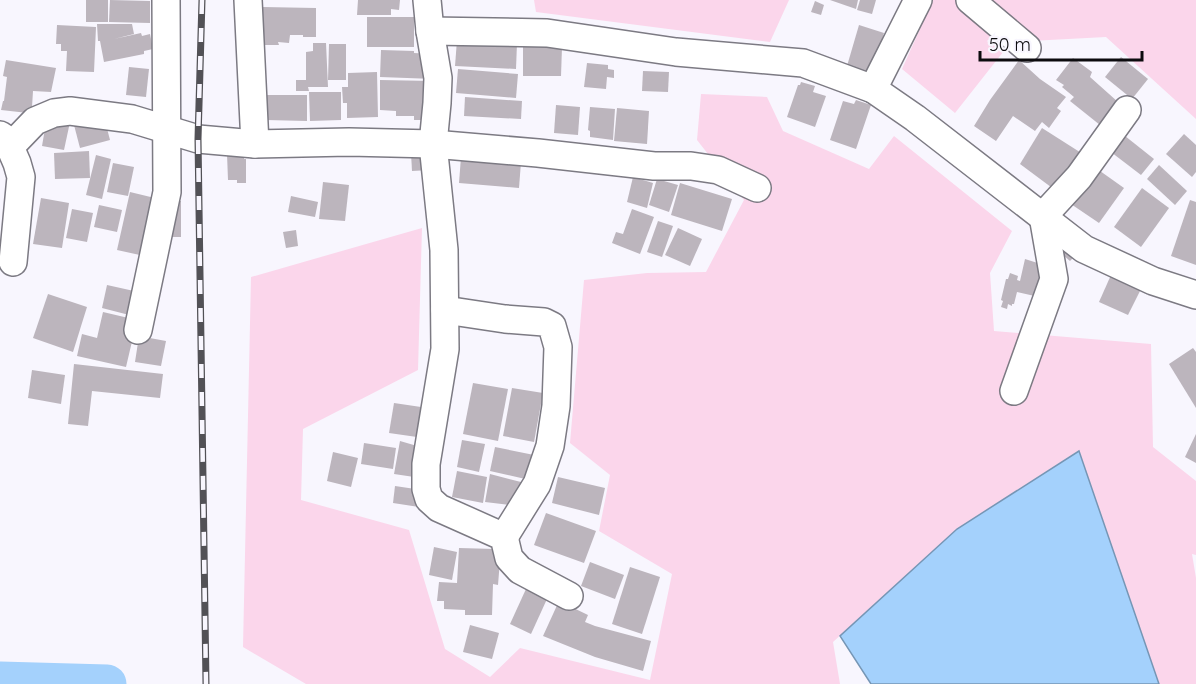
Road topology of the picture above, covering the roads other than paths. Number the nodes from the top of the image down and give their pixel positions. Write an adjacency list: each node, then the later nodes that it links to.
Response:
1 (166, 0): 10 (street)
2 (248, 0): 12 (street)
3 (427, 0): 6 (street)
4 (918, 0): 8 (street)
5 (970, 0): 7 (street)
6 (430, 31): 8 (street); 13 (street)
7 (1027, 48)
8 (873, 89): 15 (street)
9 (1127, 110): 15 (street)
10 (166, 130): 11 (street); 12 (street); 19 (street)
11 (5, 141): 16 (street)
12 (255, 144): 13 (street)
13 (433, 144): 14 (street); 18 (street)
14 (757, 188)
15 (1042, 216): 17 (street); 20 (street)
16 (13, 262)
17 (1196, 296)
18 (445, 310): 21 (street); 21 (street)
19 (138, 330)
20 (1014, 391)
21 (504, 537): 22 (street)
22 (568, 596)

